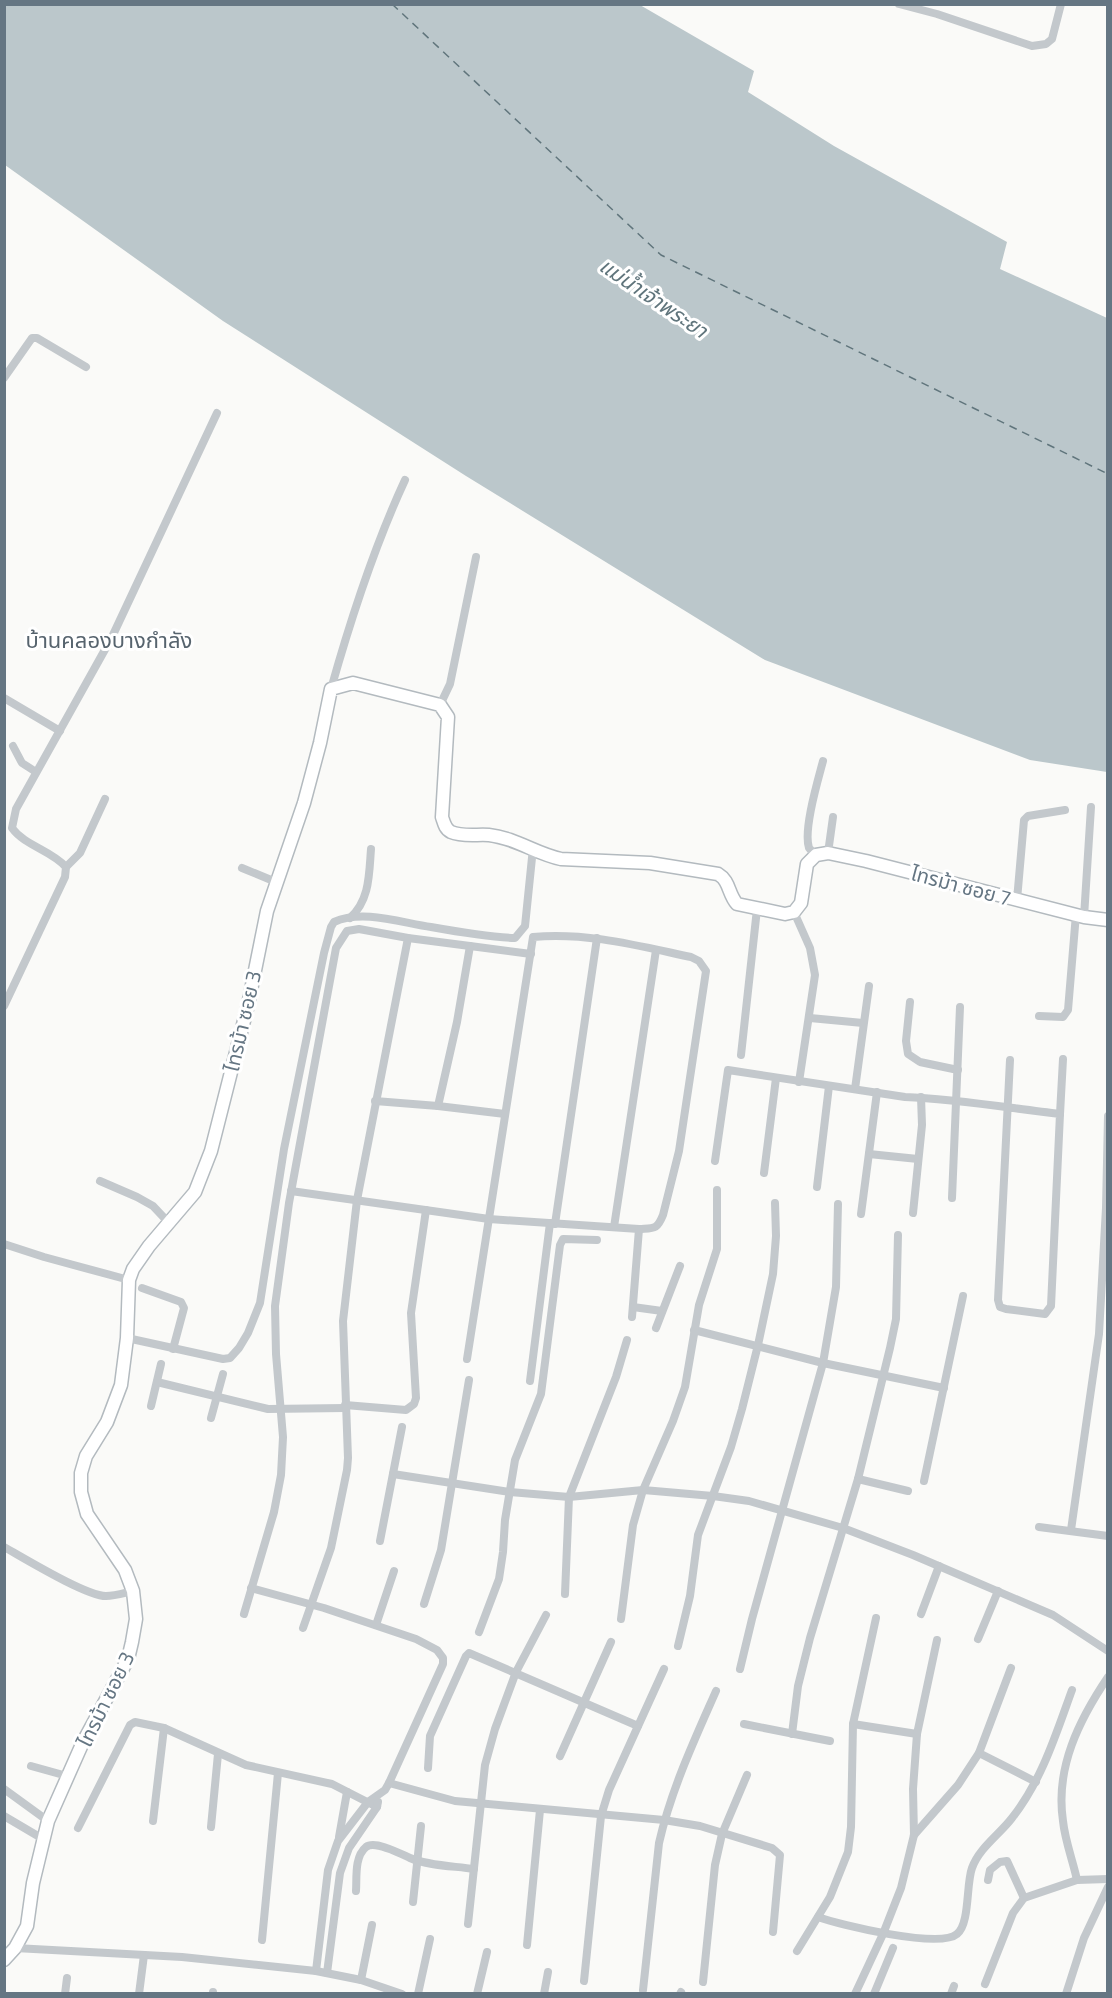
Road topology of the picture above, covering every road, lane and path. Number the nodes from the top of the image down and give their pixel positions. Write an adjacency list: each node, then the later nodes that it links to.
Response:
1 (899, 4): 2 (street)
2 (1061, 4)
3 (86, 368): 4 (street)
4 (4, 378)
5 (217, 413): 11 (street)
6 (405, 480): 8 (street)
7 (476, 557): 10 (street)
8 (332, 689): 10 (street); 24 (street, ไทรม้า ซอย 3)
9 (4, 698): 11 (street)
10 (440, 705): 19 (street)
11 (60, 731): 14 (street)
12 (12, 746): 14 (street)
13 (823, 761): 21 (street)
14 (36, 772): 22 (street)
15 (105, 799): 22 (street)
16 (1091, 807): 28 (street)
17 (1065, 810): 25 (street)
18 (833, 817): 21 (street)
19 (533, 848): 26 (street); 29 (street)
20 (371, 849): 29 (street)
21 (822, 854): 25 (street, ไทรม้า ซอย 7); 27 (street)
22 (66, 867): 38 (street)
23 (242, 868): 24 (street)
24 (276, 882): 76 (street, ไทรม้า ซอย 3)
25 (1017, 900): 28 (street, ไทรม้า ซอย 7)
26 (757, 909): 27 (street); 43 (street)
27 (794, 912): 41 (street)
28 (1080, 915): 30 (street, ไทรม้า ซอย 7); 40 (street)
29 (350, 918): 96 (street)
30 (1107, 920)
31 (408, 938): 33 (street); 53 (street); 67 (street)
32 (597, 938): 34 (street); 35 (street); 77 (street)
33 (470, 946): 35 (street); 55 (street)
34 (656, 950): 78 (street); 79 (street)
35 (531, 954): 57 (street)
36 (868, 986): 42 (street)
37 (910, 1002): 46 (street)
38 (4, 1006)
39 (960, 1007): 46 (street)
40 (1038, 1016)
41 (810, 1018): 42 (street); 48 (street)
42 (863, 1023): 50 (street)
43 (741, 1055)
44 (1063, 1059): 58 (street)
45 (1010, 1060): 56 (street)
46 (958, 1070): 54 (street)
47 (776, 1078): 48 (street); 62 (street); 63 (street)
48 (799, 1082): 49 (street)
49 (829, 1086): 50 (street); 65 (street)
50 (855, 1089): 51 (street)
51 (877, 1092): 52 (street); 60 (street)
52 (921, 1097): 54 (street); 61 (street)
53 (375, 1101): 55 (street); 69 (street)
54 (956, 1102): 56 (street); 68 (street)
55 (438, 1106): 57 (street)
56 (1009, 1108): 58 (street); 58 (street)
57 (505, 1114): 75 (street)
58 (1060, 1114)
59 (1107, 1116): 92 (street)
60 (869, 1154): 61 (street); 74 (street)
61 (918, 1159): 73 (street)
62 (715, 1161)
63 (764, 1173)
64 (100, 1181): 76 (street)
65 (817, 1187)
66 (717, 1190): 91 (street)
67 (291, 1191): 69 (street); 109 (street)
68 (952, 1198)
69 (357, 1200): 72 (street); 108 (street)
70 (775, 1203): 95 (street)
71 (838, 1204): 98 (street)
72 (426, 1210): 75 (street); 108 (street)
73 (913, 1213)
74 (861, 1214)
75 (489, 1219): 77 (street); 97 (street)
76 (169, 1223): 84 (street, ไทรม้า ซอย 3)
77 (553, 1223): 78 (street); 103 (street)
78 (614, 1227): 79 (street)
79 (639, 1229): 87 (street)
80 (898, 1235): 101 (street)
81 (597, 1240): 118 (street)
82 (4, 1244): 84 (street)
83 (680, 1266): 88 (street)
84 (129, 1280): 93 (street, ไทรม้า ซอย 3)
85 (142, 1288): 96 (street)
86 (963, 1296): 105 (street)
87 (633, 1307): 88 (street); 89 (street)
88 (662, 1311): 90 (street)
89 (632, 1317)
90 (656, 1328)
91 (694, 1330): 95 (street); 116 (street)
92 (1103, 1335): 124 (street)
93 (128, 1338): 96 (street); 131 (street, ไทรม้า ซอย 3)
94 (627, 1340): 120 (street)
95 (758, 1345): 98 (street); 119 (street)
96 (173, 1349)
97 (467, 1359)
98 (823, 1363): 101 (street); 121 (street)
99 (161, 1364): 104 (street)
100 (224, 1374): 106 (street)
101 (884, 1376): 105 (street); 113 (street)
102 (469, 1380): 115 (street)
103 (530, 1381)
104 (157, 1382): 106 (street); 107 (street)
105 (944, 1388): 114 (street)
106 (217, 1397): 109 (street); 110 (street)
107 (151, 1406)
108 (345, 1407): 109 (street); 134 (street)
109 (281, 1409): 130 (street)
110 (211, 1418)
111 (402, 1427): 112 (street)
112 (393, 1474): 115 (street); 126 (street)
113 (858, 1479): 117 (street); 123 (street)
114 (924, 1481)
115 (451, 1485): 118 (street); 135 (street)
116 (643, 1490): 119 (street); 120 (street); 140 (street)
117 (908, 1491)
118 (510, 1492): 120 (street); 143 (street)
119 (713, 1496): 121 (street); 147 (street)
120 (569, 1497): 133 (street)
121 (783, 1510): 123 (street); 151 (street)
122 (1039, 1527): 124 (street)
123 (843, 1528): 128 (street); 161 (street)
124 (1071, 1530): 125 (street)
125 (1107, 1536)
126 (380, 1541)
127 (4, 1547): 131 (street)
128 (939, 1566): 132 (street); 137 (street)
129 (394, 1571): 141 (street)
130 (252, 1588): 134 (street); 136 (street)
131 (133, 1591): 171 (street, ไทรม้า ซอย 3)
132 (998, 1591): 144 (street); 148 (street)
133 (565, 1594)
134 (311, 1605): 141 (street); 142 (street)
135 (424, 1605)
136 (244, 1614)
137 (921, 1614)
138 (546, 1615): 152 (street)
139 (876, 1618): 158 (street)
140 (621, 1619)
141 (376, 1625): 173 (street)
142 (303, 1628)
143 (479, 1632)
144 (978, 1639)
145 (937, 1640): 162 (street)
146 (611, 1642): 156 (street)
147 (678, 1646)
148 (1107, 1651)
149 (1011, 1668): 164 (street)
150 (664, 1669): 159 (street)
151 (740, 1669)
152 (516, 1672): 156 (street); 168 (street); 179 (street)
153 (1107, 1677): 199 (street)
154 (1072, 1689): 172 (street)
155 (716, 1691): 185 (street)
156 (585, 1701): 159 (street); 166 (street)
157 (744, 1724): 161 (street)
158 (853, 1724): 162 (street); 204 (street)
159 (638, 1726): 184 (street)
160 (165, 1728): 165 (street); 187 (street); 190 (street)
161 (792, 1734): 163 (street)
162 (916, 1734): 178 (street)
163 (830, 1741)
164 (979, 1753): 172 (street); 182 (street)
165 (218, 1754): 169 (street); 189 (street)
166 (560, 1756)
167 (31, 1766): 171 (street)
168 (428, 1768)
169 (278, 1773): 175 (street); 210 (street)
170 (747, 1775): 191 (street)
171 (68, 1776): 186 (street, ไทรม้า ซอย 3)
172 (1036, 1782): 208 (street)
173 (389, 1783): 176 (street); 179 (street)
174 (4, 1789): 186 (street)
175 (347, 1791): 177 (street); 194 (street)
176 (378, 1795): 177 (street); 180 (street)
177 (368, 1802): 180 (street); 194 (street)
178 (913, 1802): 182 (street); 192 (street)
179 (482, 1805): 181 (street); 196 (street)
180 (377, 1807): 220 (street)
181 (540, 1810): 184 (street); 211 (street)
182 (933, 1813): 192 (street)
183 (4, 1816): 193 (street)
184 (601, 1816): 185 (street); 223 (street)
185 (664, 1820): 191 (street); 226 (street)
186 (48, 1821): 193 (street, ไทรม้า ซอย 3)
187 (153, 1821)
188 (421, 1826): 195 (street)
189 (211, 1827)
190 (78, 1828)
191 (722, 1834): 207 (street); 224 (street)
192 (914, 1835): 208 (street)
193 (43, 1839): 212 (street, ไทรม้า ซอย 3)
194 (338, 1841): 218 (street)
195 (416, 1861): 196 (street); 201 (street); 203 (street)
196 (474, 1869): 205 (street)
197 (1107, 1879): 199 (street)
198 (988, 1880): 202 (street)
199 (1077, 1880): 202 (street)
200 (1107, 1887): 235 (street)
201 (356, 1891)
202 (1024, 1898): 225 (street)
203 (413, 1902)
204 (818, 1917): 208 (street); 214 (street)
205 (468, 1924)
206 (372, 1925): 222 (street)
207 (773, 1932)
208 (883, 1934): 233 (street)
209 (430, 1939): 230 (street)
210 (262, 1940)
211 (527, 1945)
212 (15, 1948): 216 (street); 217 (street, ไทรม้า ซอย 3)
213 (893, 1948): 234 (street)
214 (797, 1951)
215 (486, 1952): 231 (street)
216 (144, 1955): 218 (street); 228 (street)
217 (4, 1960)
218 (316, 1971): 220 (street)
219 (548, 1972): 232 (street)
220 (327, 1973): 222 (street)
221 (67, 1978): 227 (street)
222 (361, 1980): 229 (street)
223 (584, 1981)
224 (703, 1982)
225 (985, 1984)
226 (643, 1990)
227 (65, 1994)
228 (139, 1994)
229 (402, 1994)
230 (418, 1994)
231 (477, 1994)
232 (544, 1994)
233 (855, 1994)
234 (874, 1994)
235 (1066, 1994)

